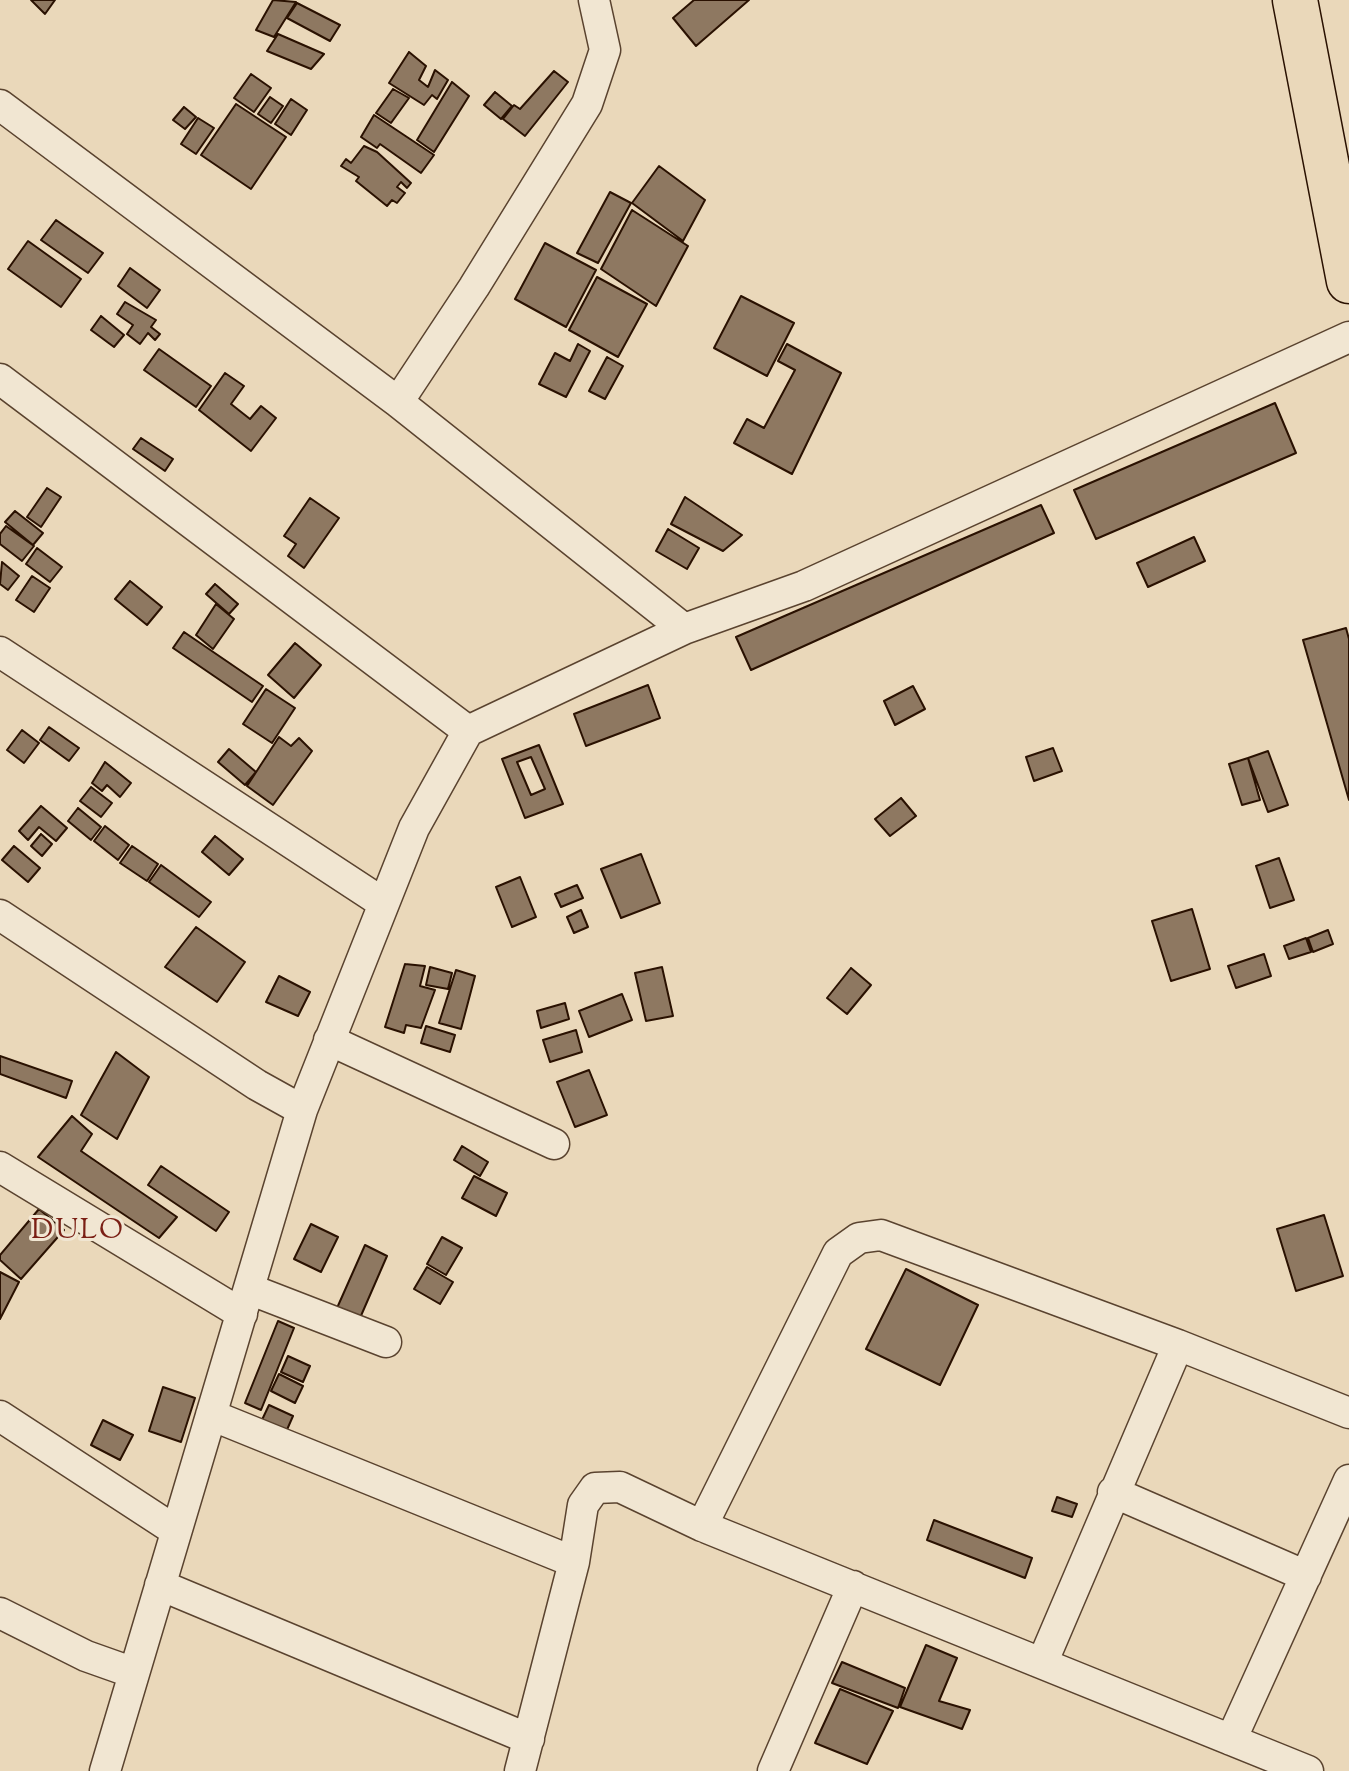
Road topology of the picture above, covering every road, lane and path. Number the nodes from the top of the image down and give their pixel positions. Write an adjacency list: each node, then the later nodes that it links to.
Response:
1 (594, 0): 7 (street)
2 (1295, 0): 4 (highway)
3 (0, 105): 7 (street)
4 (1349, 281)
5 (1349, 337): 8 (street)
6 (0, 379): 10 (street)
7 (398, 402): 8 (street)
8 (684, 629): 10 (street)
9 (0, 652): 11 (street)
10 (468, 731): 11 (street)
11 (383, 903): 13 (street)
12 (0, 915): 14 (street)
13 (329, 1040): 14 (street); 15 (street)
14 (302, 1110): 17 (street)
15 (554, 1144)
16 (0, 1167): 17 (street)
17 (246, 1301): 18 (street); 21 (street)
18 (386, 1342)
19 (1178, 1345): 20 (street); 24 (street); 25 (street)
20 (1349, 1413)
21 (211, 1415): 26 (street); 27 (street)
22 (0, 1416): 26 (street)
23 (1349, 1480): 28 (street)
24 (1113, 1492): 28 (street); 32 (street)
25 (702, 1526): 27 (street); 30 (street)
26 (176, 1531): 29 (street)
27 (574, 1562): 34 (street)
28 (1306, 1576): 35 (street)
29 (160, 1585): 33 (street); 34 (street)
30 (853, 1586): 32 (street); 38 (street)
31 (0, 1613): 33 (street)
32 (1043, 1661): 35 (street)
33 (134, 1673): 36 (street)
34 (529, 1739): 37 (street)
35 (1231, 1740): 39 (street)
36 (105, 1771)
37 (520, 1771)
38 (773, 1771)
39 (1308, 1771)

